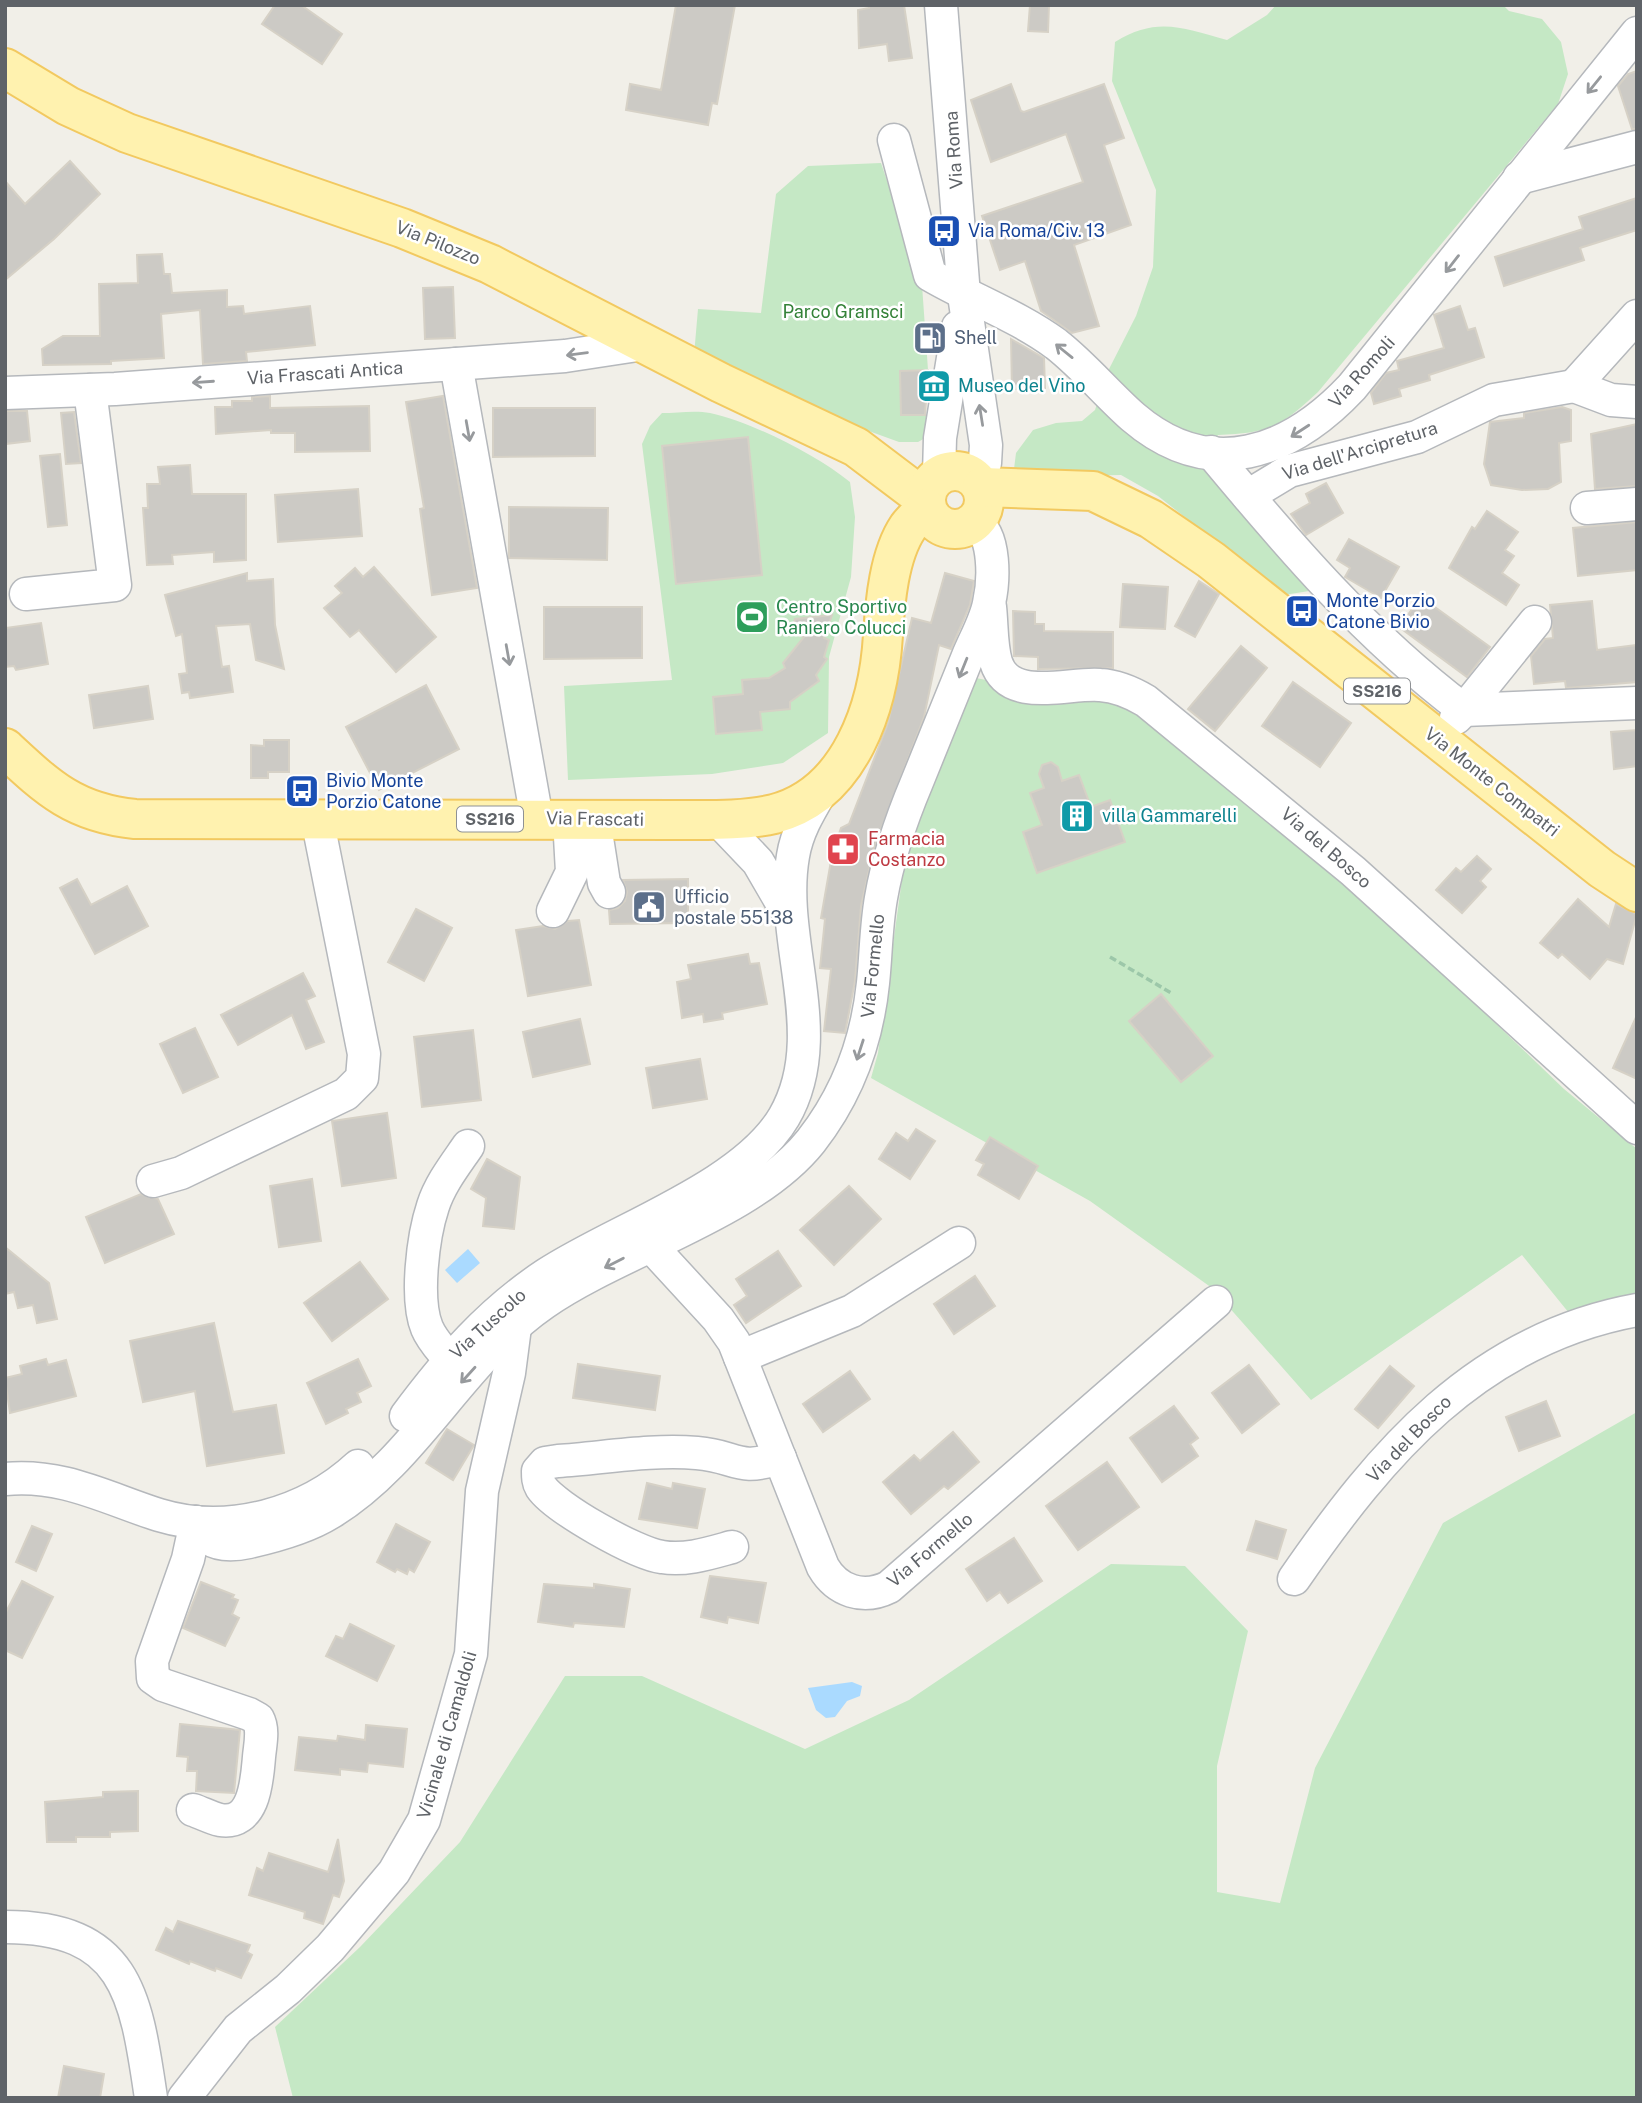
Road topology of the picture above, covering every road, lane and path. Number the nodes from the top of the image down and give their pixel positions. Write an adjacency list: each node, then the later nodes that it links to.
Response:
1 (941, 5): 7 (street, Via Roma)
2 (1637, 33): 6 (street, Via Romoli, one-way to 6)
3 (5, 68): 9 (main road, Via Pilozzo)
4 (894, 140): 7 (street, Via Romoli)
5 (1637, 147): 6 (street)
6 (1519, 178): 15 (street, Via Romoli, one-way to 15)
7 (964, 295): 15 (street, Via Romoli, one-way to 7); 16 (street); 19 (street, one-way to 7)
8 (1637, 316): 11 (street)
9 (644, 344): 10 (street, Via Frascati Antica, one-way to 10); 16 (main road, Via Pilozzo)
10 (456, 364): 12 (street, Via Frascati Antica, one-way to 12); 31 (street, one-way to 31)
11 (1574, 387): 14 (street, Via dell'Arcipretura); 17 (street, Via dell'Arcipretura)
12 (90, 390): 13 (street, Via Frascati Antica); 21 (street)
13 (5, 393)
14 (1637, 402)
15 (1211, 452): 17 (street)
16 (932, 490): 19 (main road); 19 (main road); 24 (main road, Via Frascati / SS216)
17 (1248, 496): 26 (street)
18 (1637, 504): 20 (street)
19 (976, 507): 22 (street, Via del Bosco); 24 (main road, Via Frascati / SS216); 27 (main road, Via Monte Compatri / SS216)
20 (1587, 508)
21 (26, 594)
22 (989, 601): 39 (street, Via del Bosco); 43 (street, Via Formello, one-way to 43)
23 (1535, 622): 26 (street)
24 (883, 636): 29 (main road, Via Frascati / SS216)
25 (1637, 703): 26 (street)
26 (1464, 710): 27 (street)
27 (1437, 739): 34 (main road, Via Monte Compatri / SS216)
28 (5, 748): 30 (main road, Via Frascati / SS216)
29 (823, 788): 32 (main road, Via Frascati / SS216); 36 (street)
30 (317, 818): 31 (main road, Via Frascati / SS216); 41 (street)
31 (567, 819): 32 (main road, Via Frascati / SS216); 33 (street); 35 (street)
32 (717, 819): 36 (street)
33 (609, 892)
34 (1637, 892)
35 (553, 911)
36 (790, 918): 48 (street, Via Tuscolo)
37 (1110, 957): 38 (path)
38 (1172, 994)
39 (1637, 1128)
40 (468, 1146): 48 (street)
41 (153, 1181)
42 (958, 1243): 47 (street)
43 (650, 1245): 46 (street, Via Formello, one-way to 46); 47 (street, Via Formello)
44 (1216, 1302): 49 (street, Via Formello)
45 (1637, 1310): 53 (street, Via del Bosco)
46 (515, 1327): 51 (street, Via Formello, one-way to 51); 57 (street, Vicinale di Camaldoli)
47 (740, 1357): 49 (street, Via Formello)
48 (449, 1359): 51 (street, Via Tuscolo)
49 (780, 1458): 52 (street)
50 (5, 1479): 51 (street, Via Tuscolo)
51 (196, 1522): 54 (street)
52 (732, 1547)
53 (1294, 1580)
54 (194, 1810)
55 (5, 1927): 56 (street)
56 (151, 2098)
57 (184, 2098)

